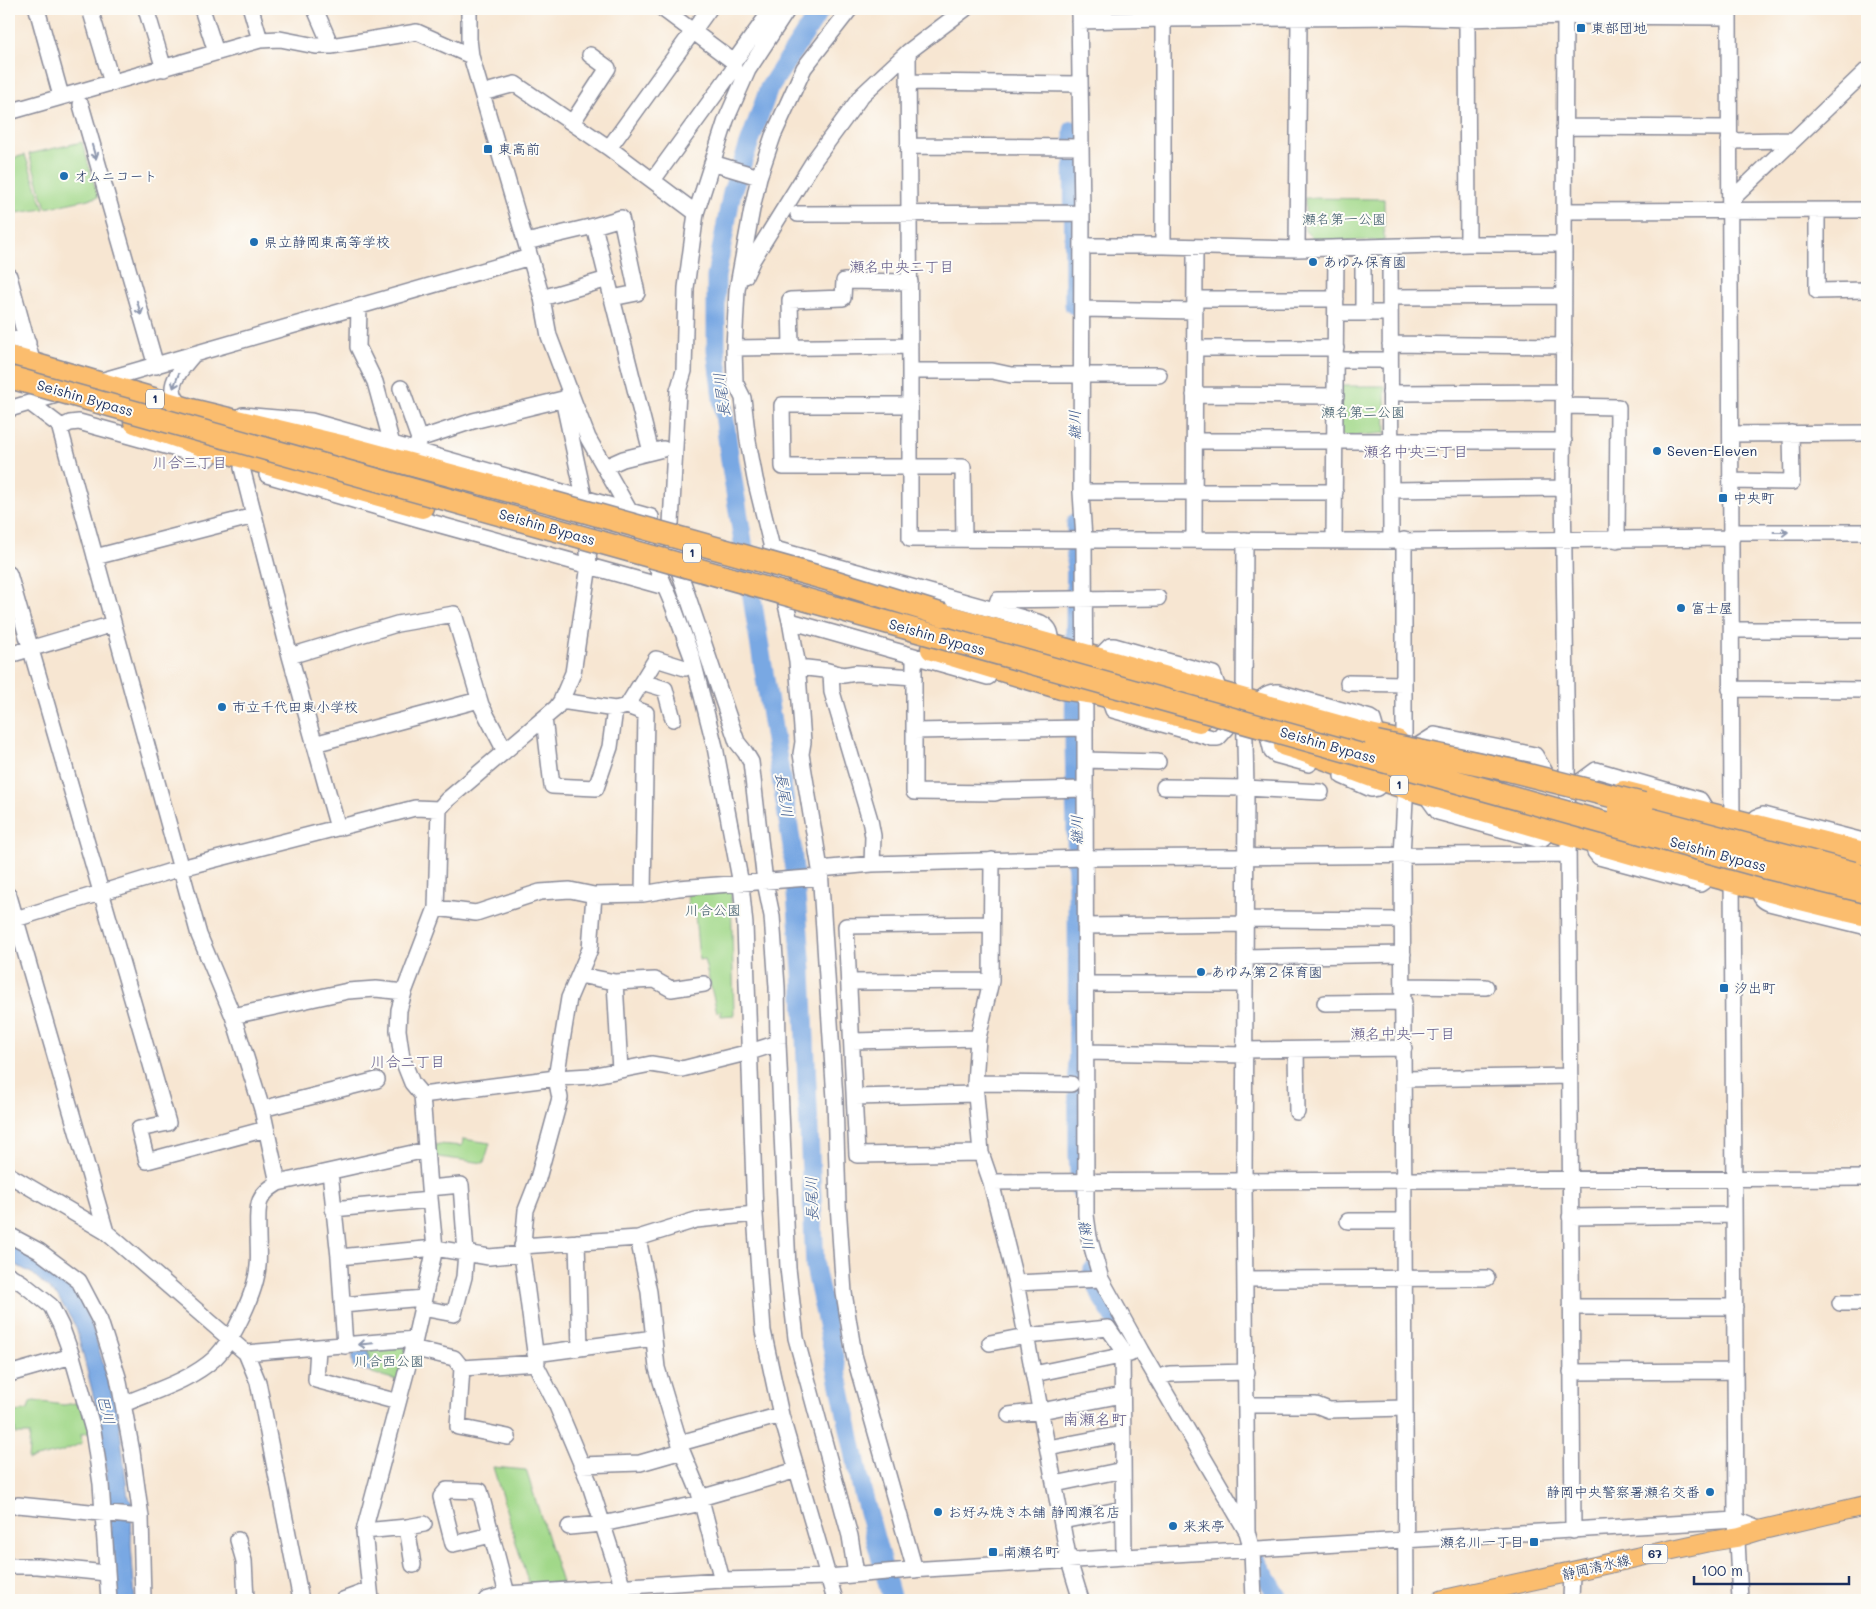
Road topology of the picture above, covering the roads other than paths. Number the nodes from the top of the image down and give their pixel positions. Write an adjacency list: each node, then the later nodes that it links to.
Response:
1 (37, 9): 36 (street)
2 (90, 9): 33 (street)
3 (146, 9): 30 (street)
4 (202, 9): 25 (street)
5 (251, 9): 23 (street)
6 (315, 9): 24 (street)
7 (469, 9): 27 (street)
8 (663, 9): 22 (street)
9 (709, 9): 22 (street)
10 (772, 9): 29 (street)
11 (788, 9): 46 (street)
12 (850, 9): 47 (street)
13 (965, 9): 26 (street)
14 (1565, 12): 17 (street); 20 (street); 40 (street)
15 (1239, 13): 19 (street); 21 (street)
16 (1400, 13): 19 (street); 20 (street)
17 (1729, 13): 41 (street)
18 (1079, 15): 21 (street); 34 (street)
19 (1299, 18): 67 (street)
20 (1467, 18): 59 (street)
21 (1163, 19): 62 (street)
22 (693, 32): 29 (street); 44 (street)
23 (260, 40): 24 (street); 25 (street)
24 (331, 46): 27 (street)
25 (216, 52): 30 (street)
26 (908, 52): 32 (street); 72 (street)
27 (471, 56): 35 (street)
28 (590, 56): 39 (street)
29 (734, 62): 48 (street)
30 (164, 69): 33 (street)
31 (1867, 70): 42 (street)
32 (908, 82): 34 (street); 43 (street)
33 (112, 83): 36 (street)
34 (1080, 84): 45 (street)
35 (482, 93): 39 (street); 58 (street)
36 (61, 96): 38 (street)
37 (81, 106): 97 (street, one-way to 97)
38 (10, 109)
39 (572, 123): 44 (street)
40 (1564, 127): 41 (street); 51 (street)
41 (1729, 135): 42 (street); 49 (street)
42 (1793, 140): 49 (street)
43 (908, 146): 45 (street); 56 (street)
44 (609, 148): 48 (street)
45 (1081, 148): 54 (street)
46 (712, 163): 47 (street); 53 (street)
47 (760, 177): 72 (street)
48 (653, 180): 53 (street)
49 (1729, 206): 51 (street); 52 (street); 118 (street)
50 (1867, 210): 52 (street)
51 (1564, 211): 60 (street)
52 (1817, 211): 73 (street)
53 (696, 213): 216 (street)
54 (1082, 213): 56 (street); 61 (street)
55 (798, 214): 56 (street)
56 (909, 215): 71 (street)
57 (594, 226): 58 (street); 70 (street); 77 (street)
58 (526, 242): 68 (street)
59 (1468, 244): 60 (street); 64 (street)
60 (1564, 244): 74 (street)
61 (1082, 246): 62 (street); 81 (street)
62 (1163, 246): 63 (street)
63 (1195, 247): 67 (street); 78 (street)
64 (1390, 247): 66 (street); 75 (street)
65 (1336, 248): 66 (street); 67 (street); 79 (street)
66 (1363, 248): 82 (street)
67 (1297, 250)
68 (530, 257): 76 (street); 80 (street)
69 (9, 276): 91 (street)
70 (608, 279): 76 (street); 77 (street)
71 (910, 282): 86 (street); 88 (street)
72 (737, 290): 89 (street)
73 (1867, 290)
74 (1564, 296): 75 (street); 87 (street)
75 (1390, 297): 83 (street)
76 (542, 298): 108 (street)
77 (612, 298): 127 (street)
78 (1195, 305): 79 (street); 81 (street); 90 (street)
79 (1336, 306): 82 (street); 92 (street)
80 (359, 307): 93 (street); 123 (street)
81 (1082, 309): 99 (street)
82 (1364, 313): 83 (street)
83 (1390, 313): 85 (street)
84 (9, 338): 91 (street)
85 (1390, 344): 87 (street); 95 (street)
86 (910, 346): 88 (street); 98 (street)
87 (1564, 346): 109 (street)
88 (790, 347): 89 (street)
89 (734, 348): 150 (street)
90 (1194, 348): 92 (street); 106 (street)
91 (30, 354): 94 (highway, 1); 102 (highway, 1)
92 (1336, 354): 95 (street); 107 (street)
93 (193, 355): 97 (street); 112 (street, one-way to 112)
94 (9, 357)
95 (1390, 360): 105 (street)
96 (9, 362): 188 (highway, Seishin Bypass / 1)
97 (156, 366): 102 (street)
98 (910, 371): 99 (street); 111 (street)
99 (1082, 375): 100 (street); 134 (street)
100 (1159, 375)
101 (9, 377): 187 (highway, Seishin Bypass / 1, bridge)
102 (96, 382): 110 (street); 112 (highway, 1)
103 (9, 386): 110 (highway, 1)
104 (401, 388): 124 (street)
105 (1390, 394): 109 (street); 120 (street)
106 (1194, 395): 107 (street); 121 (street)
107 (1336, 396): 119 (street)
108 (567, 397): 124 (street); 127 (street); 136 (street)
109 (1564, 399): 122 (street); 149 (street)
110 (40, 400): 113 (street); 115 (street); 125 (highway, 1)
111 (910, 405): 126 (street); 126 (street)
112 (184, 407): 114 (highway, 1)
113 (9, 408)
114 (214, 415): 123 (street); 162 (highway, 1, bridge)
115 (60, 428): 125 (street); 151 (street)
116 (1791, 433): 117 (street); 118 (street); 130 (street)
117 (1867, 433)
118 (1731, 434): 130 (street)
119 (1336, 440): 120 (street); 121 (street); 135 (street)
120 (1390, 440): 122 (street); 132 (street)
121 (1194, 441): 133 (street)
122 (1564, 441): 131 (street)
123 (392, 444): 124 (street)
124 (417, 445): 136 (street)
125 (201, 450): 128 (street); 129 (highway, 1)
126 (910, 466): 143 (street); 143 (street)
127 (605, 467): 137 (street)
128 (242, 468): 129 (street); 138 (street)
129 (298, 479): 152 (street); 164 (highway, 1)
130 (1732, 481): 141 (street)
131 (1563, 488): 132 (street); 142 (street)
132 (1391, 490): 148 (street)
133 (1194, 491): 134 (street); 135 (street); 145 (street)
134 (1081, 492): 144 (street)
135 (1334, 492): 147 (street)
136 (584, 497): 137 (street); 152 (street)
137 (629, 510): 139 (street); 154 (street)
138 (254, 516): 151 (street); 167 (street)
139 (651, 517)
140 (1867, 532): 141 (street, one-way to 140)
141 (1732, 535): 149 (street); 160 (street)
142 (1564, 538): 148 (street); 149 (street); 194 (street)
143 (964, 539): 144 (street)
144 (1084, 539): 145 (street); 155 (street)
145 (1194, 540): 146 (street)
146 (1245, 540): 147 (street); 179 (street)
147 (1334, 540): 148 (street)
148 (1397, 540): 174 (street)
149 (1617, 540)
150 (771, 548): 157 (street); 158 (street)
151 (95, 556): 159 (street)
152 (589, 565): 154 (street); 180 (street)
153 (9, 574): 163 (street)
154 (665, 587): 217 (street)
155 (1084, 598): 156 (street); 157 (street); 166 (street)
156 (1158, 598)
157 (995, 610): 162 (street)
158 (790, 621): 164 (street); 168 (street)
159 (113, 624): 163 (street); 212 (street)
160 (1732, 630): 161 (street); 175 (street)
161 (1867, 630)
162 (1052, 645): 166 (highway, 1)
163 (30, 648): 165 (street); 220 (street)
164 (923, 653): 171 (street); 177 (highway, 1)
165 (9, 655)
166 (1091, 655): 177 (street); 179 (highway, 1)
167 (290, 656): 178 (street); 190 (street)
168 (798, 667): 170 (street); 213 (street)
169 (685, 668): 172 (street)
170 (832, 672): 171 (street); 210 (street)
171 (914, 677): 185 (street)
172 (642, 682): 181 (street); 183 (street)
173 (1348, 683): 174 (street)
174 (1404, 684): 189 (street)
175 (1730, 689): 176 (street); 201 (street)
176 (1867, 690)
177 (1084, 691): 184 (street); 186 (highway, 1)
178 (479, 700): 190 (street); 191 (street)
179 (1250, 700): 186 (street); 188 (highway, 1)
180 (561, 701): 181 (street); 182 (street)
181 (621, 708): 182 (street); 221 (street)
182 (544, 718): 191 (street)
183 (673, 719)
184 (1085, 728): 185 (street); 192 (street)
185 (914, 731): 198 (street)
186 (1235, 731): 187 (highway, 1); 197 (street)
187 (1275, 736): 195 (highway, 1); 219 (highway, Seishin Bypass / 1, bridge); 224 (highway, bridge)
188 (1377, 740): 189 (highway, 1); 211 (highway, 1, bridge); 214 (highway, Seishin Bypass / 1, bridge)
189 (1412, 740): 194 (highway, 1)
190 (314, 744): 202 (street)
191 (506, 751): 200 (street)
192 (1085, 760): 193 (street); 198 (street)
193 (1158, 762)
194 (1574, 779): 201 (highway, 1); 203 (street)
195 (1399, 782): 203 (highway, 1); 206 (street)
196 (1164, 787): 197 (street)
197 (1246, 788): 199 (street); 207 (street)
198 (1085, 789): 208 (street)
199 (1321, 792)
200 (439, 809): 202 (street); 225 (street)
201 (1741, 823): 204 (street); 205 (highway, 1); 215 (street)
202 (338, 828): 212 (street)
203 (1563, 839): 206 (street); 215 (highway, 1); 256 (street)
204 (1867, 842)
205 (1867, 854)
206 (1402, 856): 207 (street); 228 (street)
207 (1246, 857): 208 (street); 229 (street)
208 (1085, 858): 209 (street); 231 (street)
209 (992, 860): 210 (street); 230 (street)
210 (872, 864): 213 (street)
211 (1867, 864)
212 (181, 868): 220 (street); 246 (street)
213 (819, 874): 216 (street); 365 (street)
214 (1867, 877)
215 (1723, 878): 218 (highway, 1); 273 (street)
216 (766, 882): 217 (street); 249 (street)
217 (741, 884): 221 (street); 252 (street)
218 (1758, 887): 226 (highway, 1); 232 (street)
219 (1867, 892)
220 (100, 893): 227 (street); 266 (street)
221 (643, 894): 222 (street)
222 (594, 895): 225 (street); 235 (street)
223 (9, 896): 227 (street)
224 (1867, 904)
225 (436, 908): 243 (street)
226 (1867, 914)
227 (12, 920): 286 (street)
228 (1403, 920): 229 (street); 233 (street)
229 (1245, 921): 231 (street); 234 (street)
230 (991, 924): 236 (street); 238 (street)
231 (1085, 926): 240 (street)
232 (1867, 927)
233 (1403, 954): 234 (street); 244 (street)
234 (1245, 957): 241 (street)
235 (579, 975): 237 (street); 257 (street)
236 (991, 980): 238 (street); 247 (street)
237 (615, 982): 239 (street); 255 (street)
238 (849, 982): 248 (street)
239 (704, 984)
240 (1086, 984): 241 (street); 253 (street)
241 (1245, 984): 254 (street)
242 (1486, 987): 244 (street)
243 (404, 992): 246 (street); 262 (street)
244 (1404, 994): 245 (street); 250 (street)
245 (1325, 1003)
246 (233, 1016): 264 (street)
247 (978, 1038): 248 (street); 261 (street)
248 (852, 1041): 263 (street)
249 (778, 1043): 252 (street); 368 (street)
250 (1404, 1048): 251 (street); 258 (street)
251 (1296, 1050): 254 (street); 265 (street)
252 (750, 1052): 255 (street); 281 (street)
253 (1086, 1052): 254 (street); 277 (street)
254 (1245, 1053): 274 (street)
255 (620, 1070): 257 (street)
256 (1570, 1076): 258 (street); 272 (street)
257 (556, 1078): 262 (street); 291 (street)
258 (1404, 1079): 275 (street)
259 (377, 1080): 264 (street)
260 (1071, 1084): 261 (street)
261 (975, 1089): 263 (street); 268 (street)
262 (422, 1095): 267 (street)
263 (854, 1097): 268 (street)
264 (262, 1109): 266 (street)
265 (1298, 1112)
266 (266, 1129): 278 (street)
267 (426, 1150): 269 (street); 279 (street)
268 (981, 1153): 276 (street)
269 (330, 1172): 278 (street); 280 (street)
270 (9, 1175): 286 (street)
271 (1867, 1178): 273 (street)
272 (1571, 1179): 273 (street); 275 (street); 283 (street)
273 (1734, 1179): 282 (street)
274 (1244, 1181): 275 (street); 277 (street); 297 (street)
275 (1404, 1181): 285 (street)
276 (991, 1182): 277 (street); 299 (street)
277 (1085, 1182): 296 (street)
278 (278, 1183): 307 (street)
279 (429, 1194): 280 (street); 290 (street); 292 (street)
280 (333, 1209): 293 (street)
281 (755, 1214): 288 (street); 332 (street)
282 (1734, 1215): 283 (street); 305 (street)
283 (1570, 1216): 304 (street)
284 (1348, 1221): 285 (street)
285 (1404, 1221): 298 (street)
286 (106, 1232): 307 (street)
287 (9, 1235): 328 (street)
288 (638, 1238): 289 (street); 308 (street)
289 (577, 1242): 291 (street); 313 (street)
290 (435, 1248): 292 (street); 293 (street); 300 (street)
291 (522, 1250): 292 (street); 318 (street)
292 (466, 1253): 300 (street)
293 (338, 1257): 303 (street)
294 (9, 1276): 316 (street)
295 (1487, 1278): 298 (street)
296 (1095, 1279): 299 (street); 314 (street)
297 (1245, 1279): 298 (street); 321 (street)
298 (1405, 1279): 330 (street)
299 (1016, 1282): 306 (street)
300 (423, 1303): 303 (street); 310 (street)
301 (1840, 1303): 302 (street)
302 (1867, 1303)
303 (342, 1305): 311 (street)
304 (1571, 1306): 305 (street); 322 (street)
305 (1735, 1308): 320 (street)
306 (1026, 1336): 309 (street); 317 (street); 324 (street)
307 (231, 1338): 315 (street); 328 (street)
308 (654, 1338): 313 (street); 336 (street)
309 (990, 1343)
310 (414, 1344): 311 (street, one-way to 311); 319 (street); 327 (street)
311 (345, 1346): 312 (street)
312 (318, 1348): 315 (street); 327 (street)
313 (580, 1348): 318 (street)
314 (1141, 1351): 317 (street); 325 (street)
315 (246, 1353): 377 (street)
316 (72, 1356): 323 (street); 346 (street)
317 (1122, 1356): 324 (street); 326 (street)
318 (536, 1359): 319 (street); 338 (street)
319 (462, 1368): 335 (street)
320 (1735, 1370): 322 (street); 353 (street)
321 (1246, 1372): 325 (street); 329 (street)
322 (1571, 1372): 355 (street)
323 (9, 1374)
324 (1034, 1374): 331 (street)
325 (1156, 1378): 356 (street)
326 (1122, 1395): 331 (street); 334 (street)
327 (398, 1402): 354 (street)
328 (124, 1404): 347 (street)
329 (1246, 1405): 330 (street); 356 (street)
330 (1406, 1408): 359 (street)
331 (1040, 1411): 333 (street); 337 (street)
332 (782, 1414): 336 (street); 339 (street)
333 (1009, 1414)
334 (1122, 1434): 337 (street); 340 (street)
335 (508, 1436)
336 (681, 1447): 338 (street); 342 (street)
337 (1048, 1448): 341 (street)
338 (581, 1465): 350 (street)
339 (797, 1470): 342 (street); 369 (street)
340 (1123, 1470): 341 (street); 345 (street)
341 (1055, 1484): 348 (street)
342 (701, 1500): 350 (street); 370 (street)
343 (1867, 1505): 353 (main road, 静岡清水線 / 67)
344 (9, 1507): 346 (street)
345 (1123, 1509): 348 (street); 361 (street)
346 (105, 1514): 347 (street); 367 (street)
347 (139, 1517): 375 (street)
348 (1062, 1521): 362 (street)
349 (424, 1524): 351 (street)
350 (602, 1524): 352 (street); 372 (street)
351 (407, 1527): 354 (street); 363 (street)
352 (570, 1527)
353 (1737, 1528): 355 (street); 366 (main road, 静岡清水線 / 67); 386 (street)
354 (364, 1531): 373 (street)
355 (1573, 1531): 359 (street)
356 (1247, 1532): 360 (street)
357 (491, 1535): 371 (street)
358 (238, 1540): 376 (street)
359 (1406, 1540): 360 (street); 383 (street)
360 (1252, 1550): 361 (street); 382 (street)
361 (1124, 1557): 362 (street)
362 (1069, 1561): 365 (street); 381 (street)
363 (413, 1565)
364 (9, 1566): 367 (street)
365 (912, 1570): 368 (street)
366 (1572, 1572): 384 (main road, 静岡清水線 / 67); 385 (street)
367 (106, 1573): 374 (street)
368 (859, 1574): 369 (street)
369 (828, 1577): 370 (street); 380 (street)
370 (722, 1580): 372 (street)
371 (507, 1594): 372 (street); 379 (street)
372 (625, 1594)
373 (370, 1595): 378 (street)
374 (109, 1600)
375 (144, 1600)
376 (246, 1600)
377 (301, 1600)
378 (343, 1600)
379 (486, 1600)
380 (835, 1600)
381 (1081, 1600)
382 (1254, 1600)
383 (1406, 1600)
384 (1442, 1600)
385 (1571, 1600)
386 (1740, 1600)

